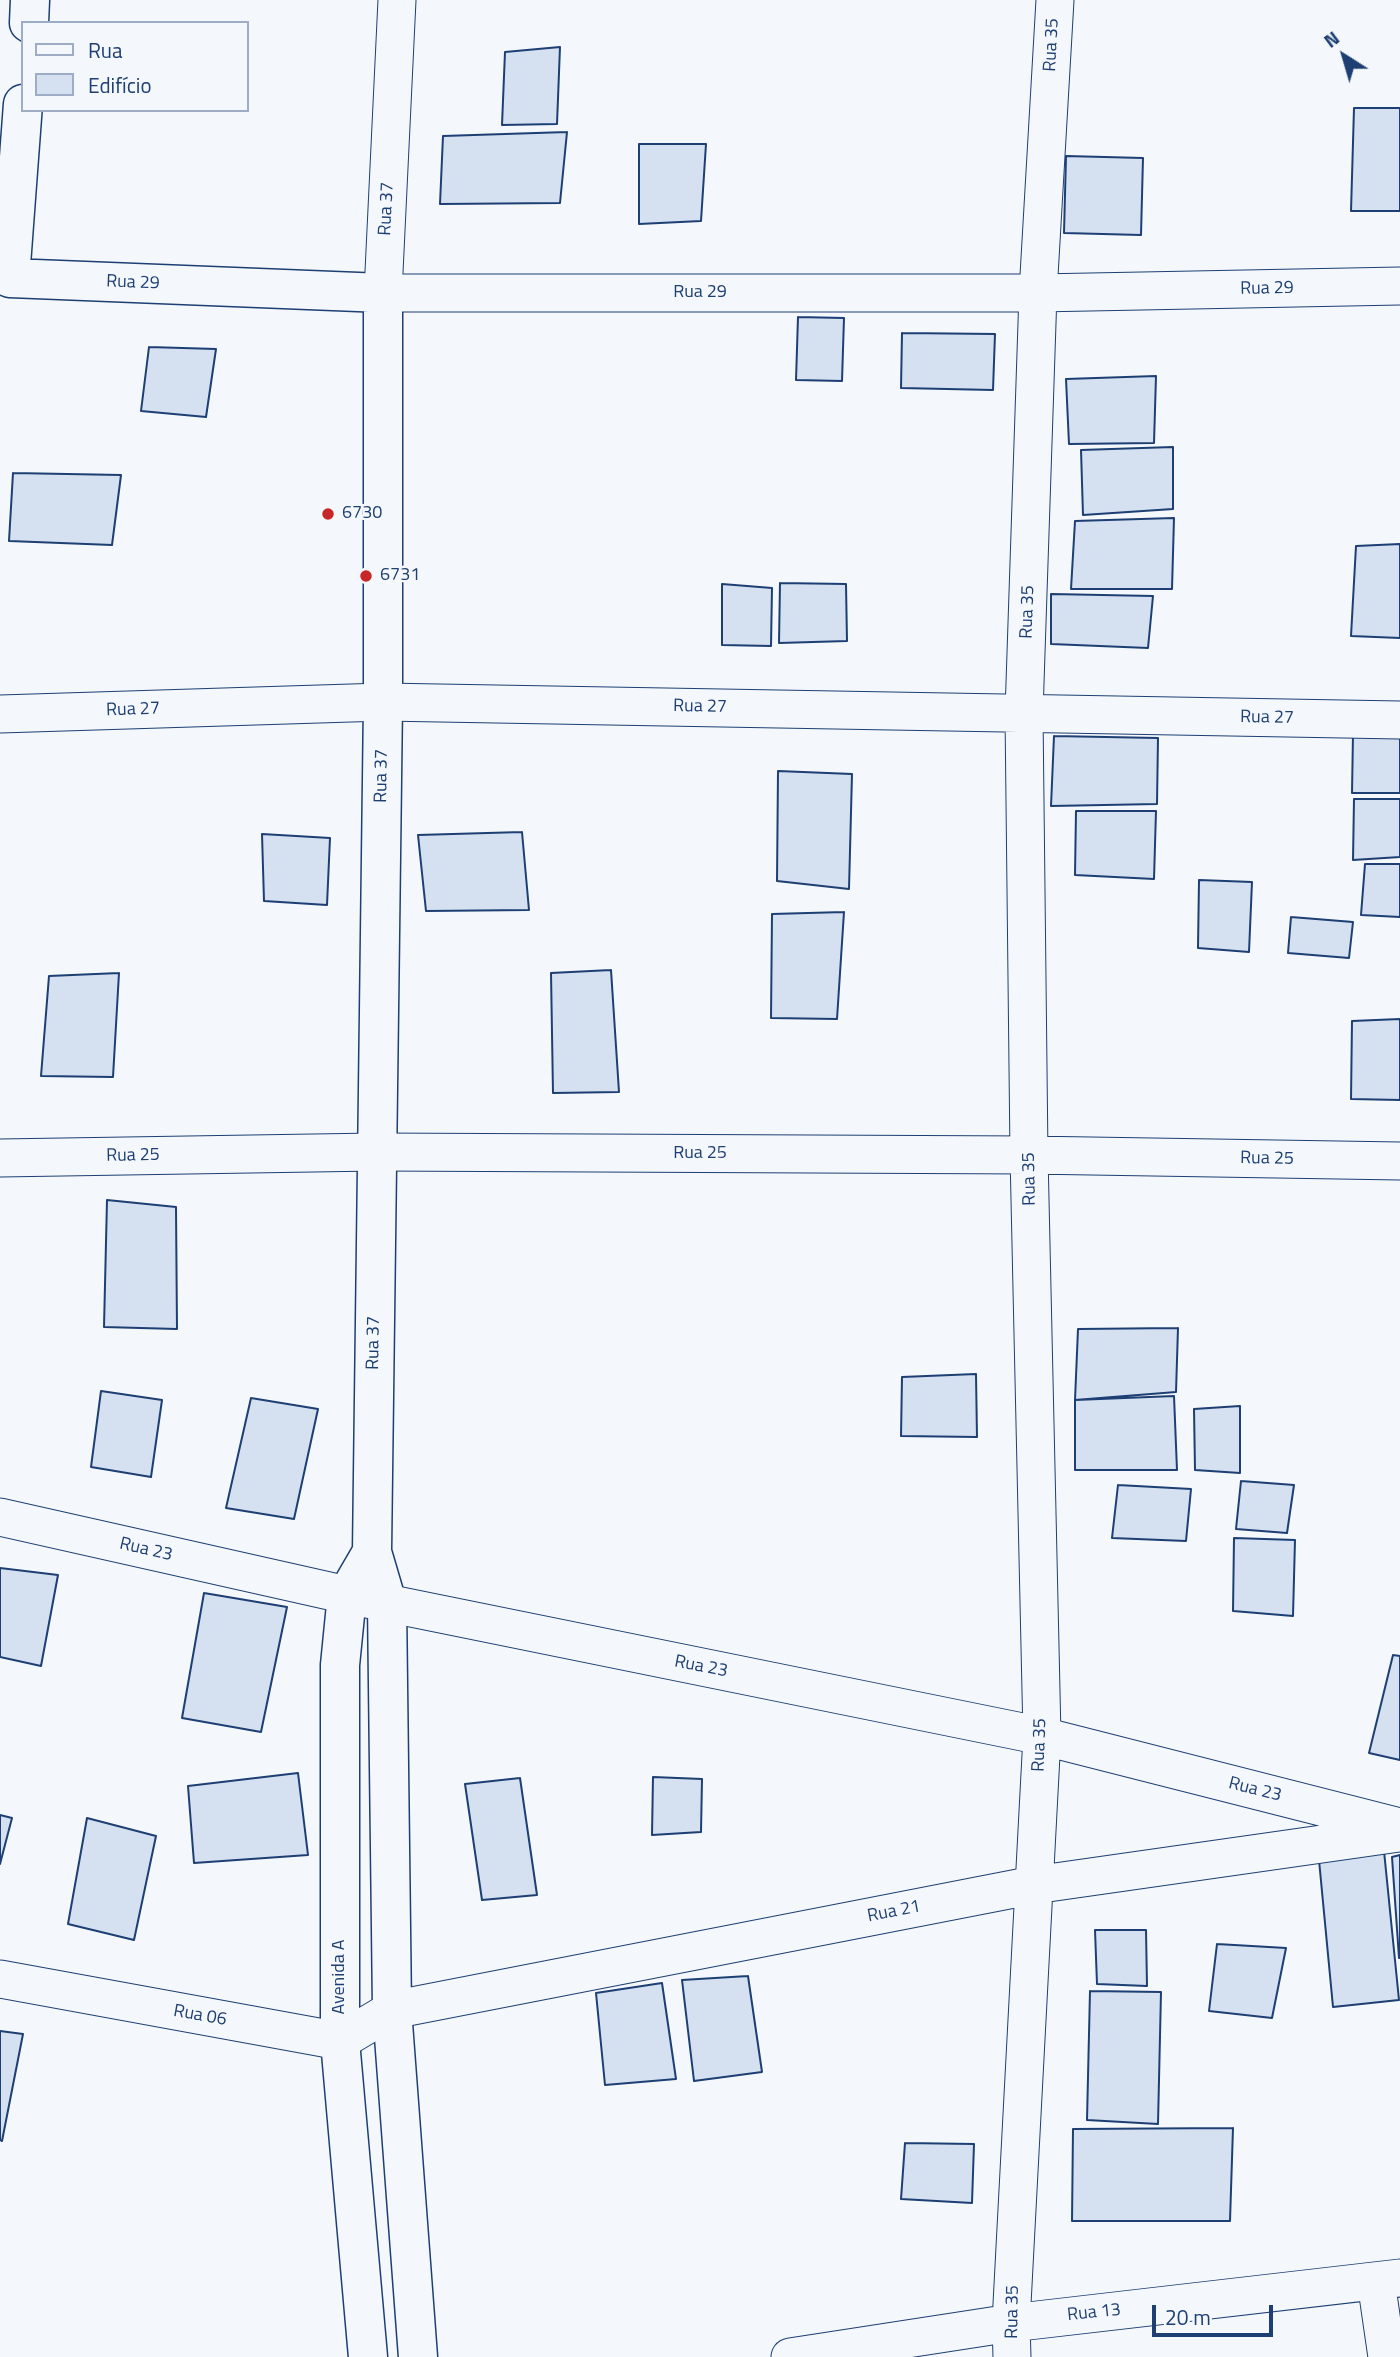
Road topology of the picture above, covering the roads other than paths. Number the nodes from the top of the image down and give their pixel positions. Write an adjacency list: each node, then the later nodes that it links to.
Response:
1 (30, 0): 4 (street)
2 (397, 0): 8 (street, Rua 37)
3 (1055, 0): 9 (street, Rua 35)
4 (29, 21)
5 (22, 112): 6 (street)
6 (5, 278): 8 (street, Rua 29)
7 (1400, 286): 9 (street, Rua 29)
8 (383, 293): 9 (street, Rua 29); 10 (street, Rua 37)
9 (1038, 293): 11 (street, Rua 35)
10 (383, 702): 11 (street, Rua 27); 12 (street, Rua 27); 14 (street, Rua 37)
11 (1024, 713): 13 (street, Rua 27); 15 (street, Rua 35)
12 (0, 714)
13 (1400, 720)
14 (376, 1152): 15 (street, Rua 25); 16 (street, Rua 25); 19 (street, Rua 37)
15 (1029, 1156): 17 (street, Rua 25); 22 (street, Rua 35)
16 (0, 1158)
17 (1400, 1161)
18 (0, 1517): 20 (street, Rua 23)
19 (372, 1552): 20 (street, Rua 37); 21 (street, Rua 37)
20 (347, 1595): 21 (street, Rua 23); 28 (street, Avenida A)
21 (387, 1603): 22 (street, Rua 23); 27 (street)
22 (1042, 1736): 23 (street, Rua 23); 25 (street, Rua 35)
23 (1400, 1827)
24 (1400, 1833): 25 (street, Rua 21)
25 (1034, 1885): 27 (street, Rua 21); 30 (street, Rua 35)
26 (0, 1979): 28 (street, Rua 06)
27 (392, 2010): 28 (street); 32 (street)
28 (340, 2041): 31 (street, Avenida A)
29 (1388, 2280): 30 (street, Rua 13); 34 (street)
30 (1012, 2340): 33 (street, Rua 13)
31 (368, 2357)
32 (418, 2357)
33 (790, 2357)
34 (1387, 2357)

